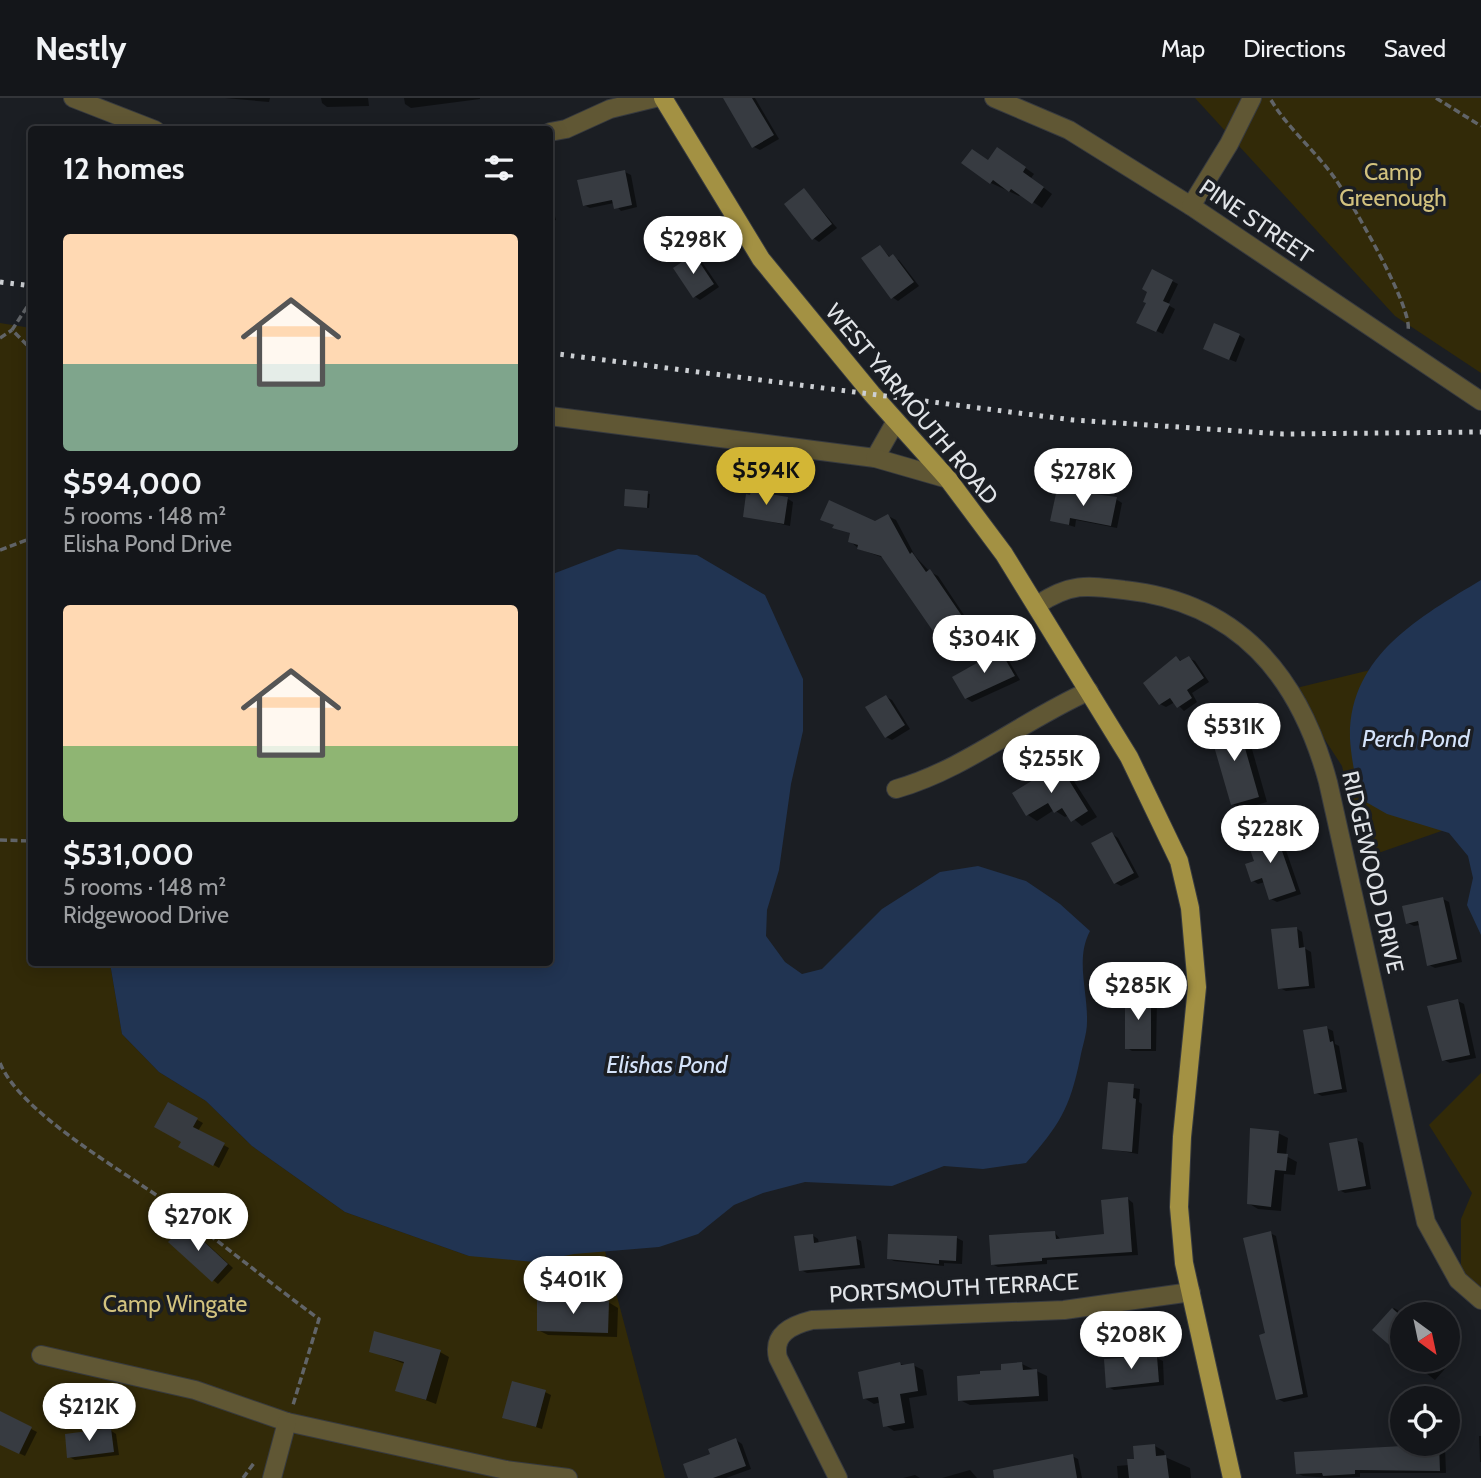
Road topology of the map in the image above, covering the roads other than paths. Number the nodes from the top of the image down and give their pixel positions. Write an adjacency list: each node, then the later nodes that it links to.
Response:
1 (74, 98): 6 (street)
2 (655, 98): 7 (street)
3 (663, 98): 11 (main road, WEST YARMOUTH ROAD)
4 (994, 98): 8 (street, PINE STREET)
5 (1252, 98): 8 (street)
6 (145, 126)
7 (553, 131)
8 (1191, 206): 9 (street, PINE STREET)
9 (1481, 401)
10 (553, 416): 12 (street)
11 (896, 421): 12 (street); 13 (main road, WEST YARMOUTH ROAD)
12 (875, 458): 13 (street)
13 (948, 479): 14 (main road, WEST YARMOUTH ROAD)
14 (1037, 605): 15 (main road, WEST YARMOUTH ROAD); 18 (street, RIDGEWOOD DRIVE)
15 (1089, 691): 16 (street); 17 (main road, WEST YARMOUTH ROAD)
16 (896, 789)
17 (1191, 1292): 23 (street, PORTSMOUTH TERRACE); 24 (main road, WEST YARMOUTH ROAD)
18 (1481, 1300)
19 (41, 1355): 20 (street)
20 (287, 1422): 21 (street); 22 (street)
21 (272, 1478)
22 (568, 1478)
23 (838, 1478)
24 (1232, 1478)

